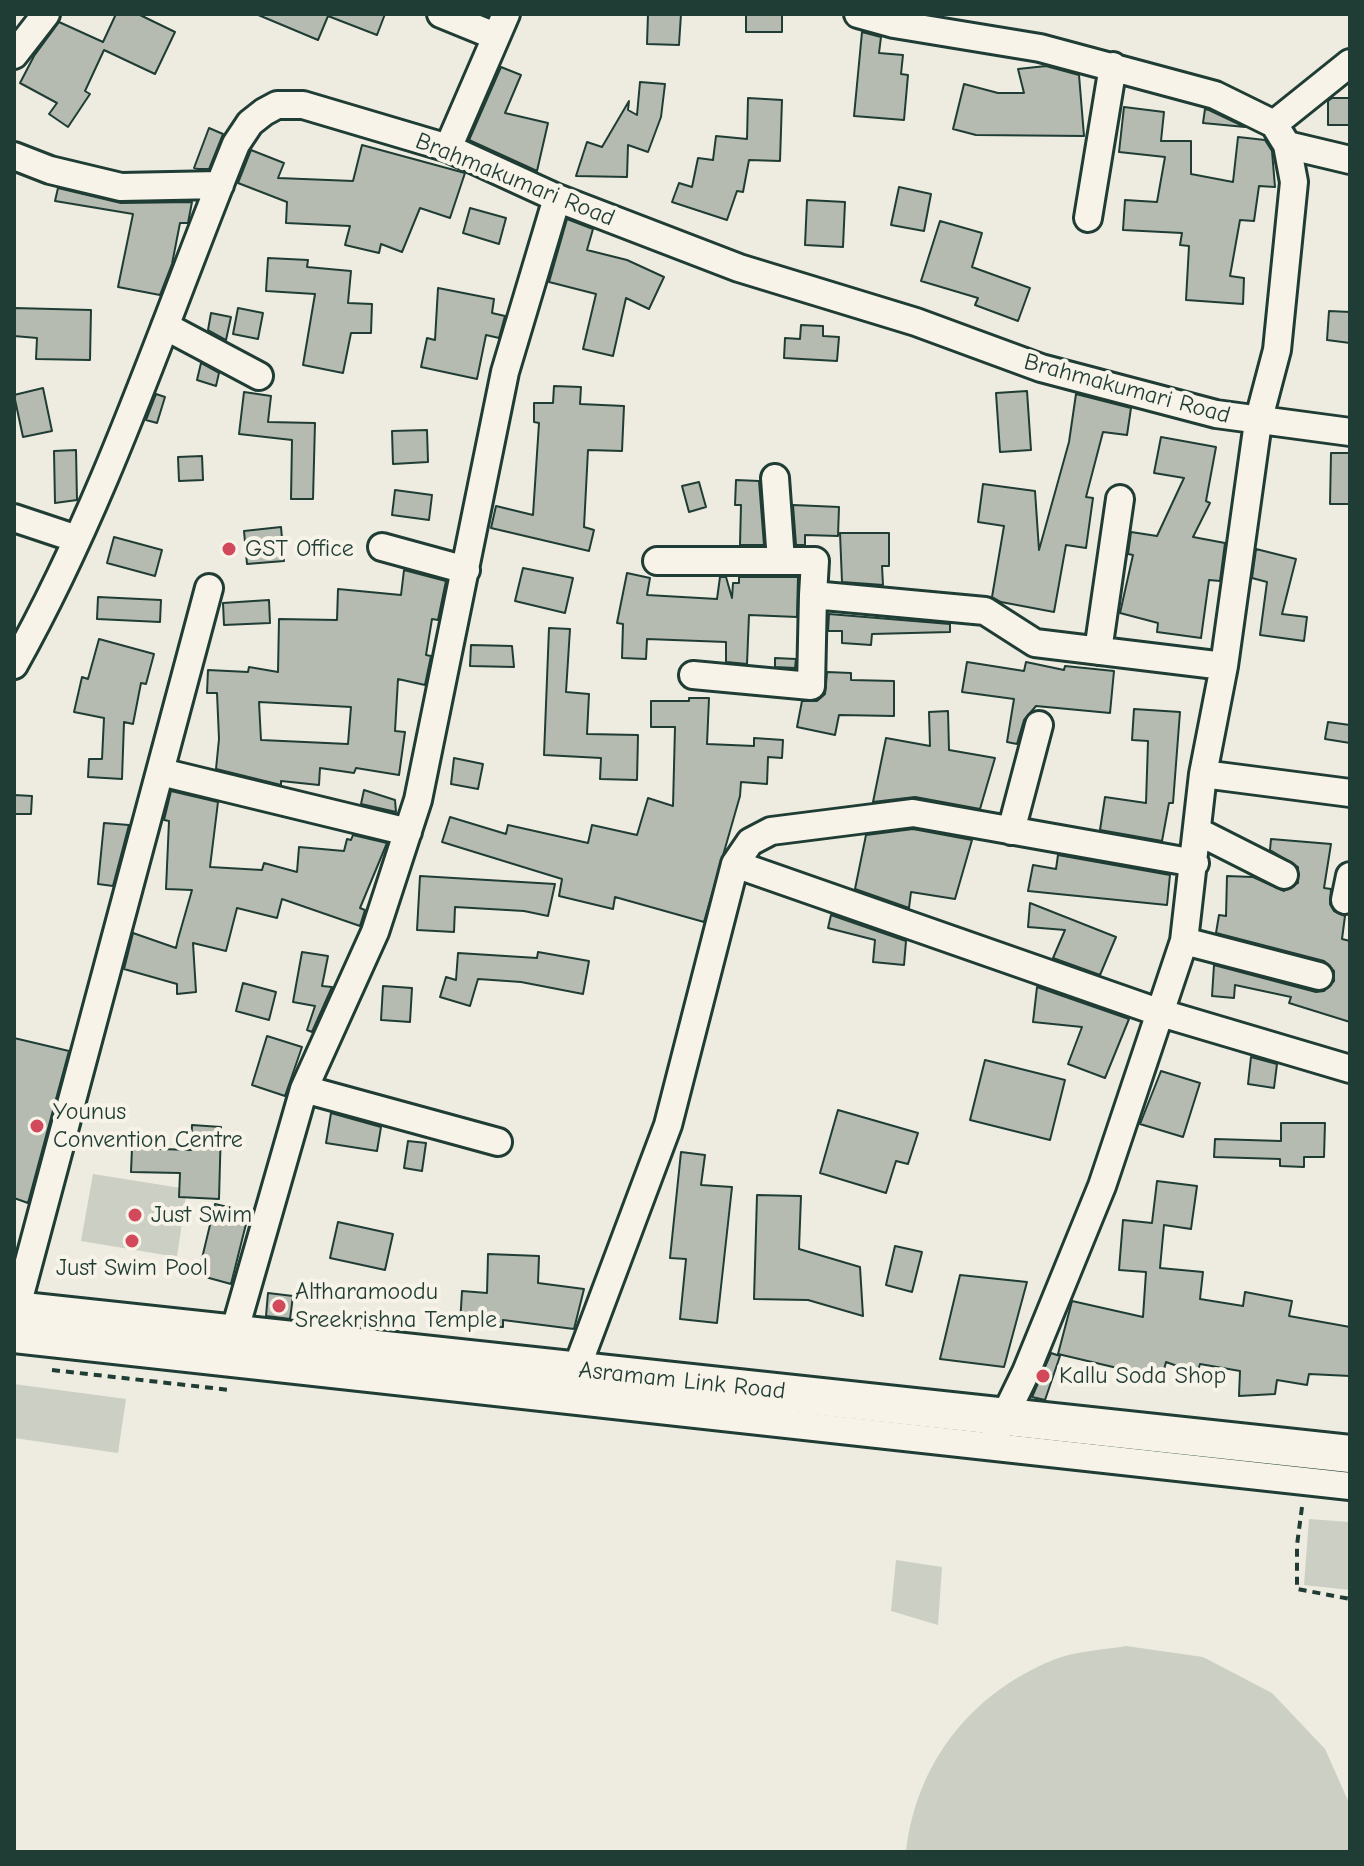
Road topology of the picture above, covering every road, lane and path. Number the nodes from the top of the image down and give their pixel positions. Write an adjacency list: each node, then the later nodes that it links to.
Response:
1 (46, 14): 5 (street)
2 (441, 14): 4 (street)
3 (858, 14): 7 (street)
4 (500, 25): 9 (street)
5 (14, 55)
6 (1350, 63): 8 (street)
7 (1113, 66): 8 (street); 14 (street)
8 (1280, 134): 11 (street); 17 (street)
9 (448, 148): 12 (street, Brahmakumari Road); 13 (street, Brahmakumari Road)
10 (14, 156): 12 (street)
11 (1350, 160)
12 (220, 185): 15 (street, Brahmakumari Road)
13 (557, 198): 17 (street, Brahmakumari Road); 26 (street)
14 (1088, 218)
15 (165, 326): 16 (street); 22 (street, Brahmakumari Road)
16 (259, 376)
17 (1258, 422): 18 (street, Brahmakumari Road); 31 (street)
18 (1350, 432)
19 (775, 478): 25 (street)
20 (1120, 499): 29 (street)
21 (14, 518): 22 (street)
22 (77, 539): 30 (street, Brahmakumari Road)
23 (382, 547): 26 (street)
24 (657, 561): 25 (street)
25 (781, 561): 28 (street)
26 (466, 570): 39 (street)
27 (209, 588): 34 (street)
28 (813, 595): 29 (street); 32 (street)
29 (1098, 651): 31 (street)
30 (14, 665)
31 (1224, 666): 35 (street)
32 (693, 675)
33 (1039, 725): 37 (street)
34 (161, 772): 39 (street); 49 (street)
35 (1203, 774): 36 (street); 38 (street)
36 (1350, 793)
37 (1011, 831): 40 (street); 41 (street)
38 (1197, 831): 40 (street); 42 (street)
39 (408, 832): 47 (street)
40 (1195, 863): 43 (street)
41 (735, 864): 45 (street); 51 (street)
42 (1284, 875)
43 (1184, 941): 44 (street); 45 (street)
44 (1319, 976)
45 (1161, 1013): 46 (street); 52 (street)
46 (1350, 1069)
47 (304, 1089): 48 (street); 50 (street)
48 (498, 1142)
49 (15, 1323): 50 (main road, Asramam Link Road); 52 (main road, Asramam Link Road); 55 (street)
50 (234, 1333): 51 (main road, Asramam Link Road)
51 (576, 1370): 52 (main road, Asramam Link Road)
52 (999, 1427): 53 (main road, Asramam Link Road); 54 (main road, Asramam Link Road)
53 (1350, 1454)
54 (1350, 1476)
55 (1350, 1486)
56 (1302, 1507): 57 (path)
57 (1350, 1599)

